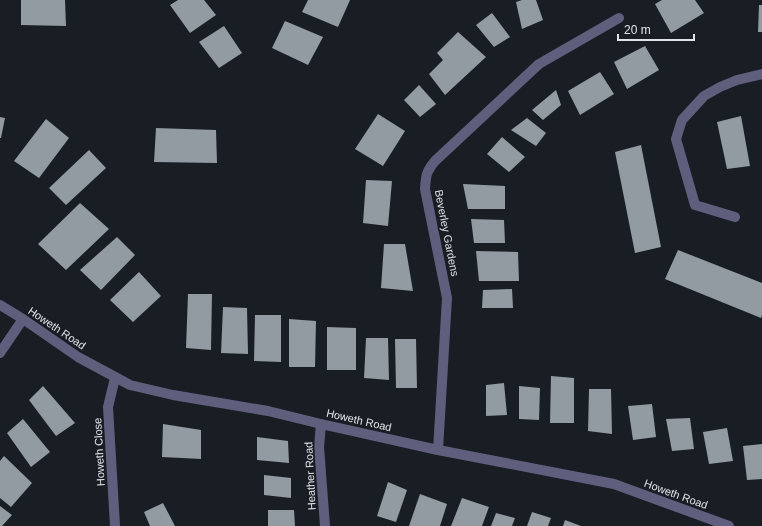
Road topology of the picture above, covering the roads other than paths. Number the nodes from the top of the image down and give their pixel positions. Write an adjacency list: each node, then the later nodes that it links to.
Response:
1 (619, 18): 9 (street, Beverley Gardens)
2 (762, 74): 3 (street)
3 (735, 217)
4 (0, 305): 5 (street, Howeth Road)
5 (23, 319): 6 (street); 7 (street, Howeth Road)
6 (0, 354)
7 (115, 378): 8 (street, Howeth Road); 10 (street, Howeth Close)
8 (321, 424): 9 (street, Howeth Road); 11 (street, Heather Road)
9 (438, 450): 12 (street, Howeth Road)
10 (115, 526)
11 (325, 526)
12 (728, 526)

